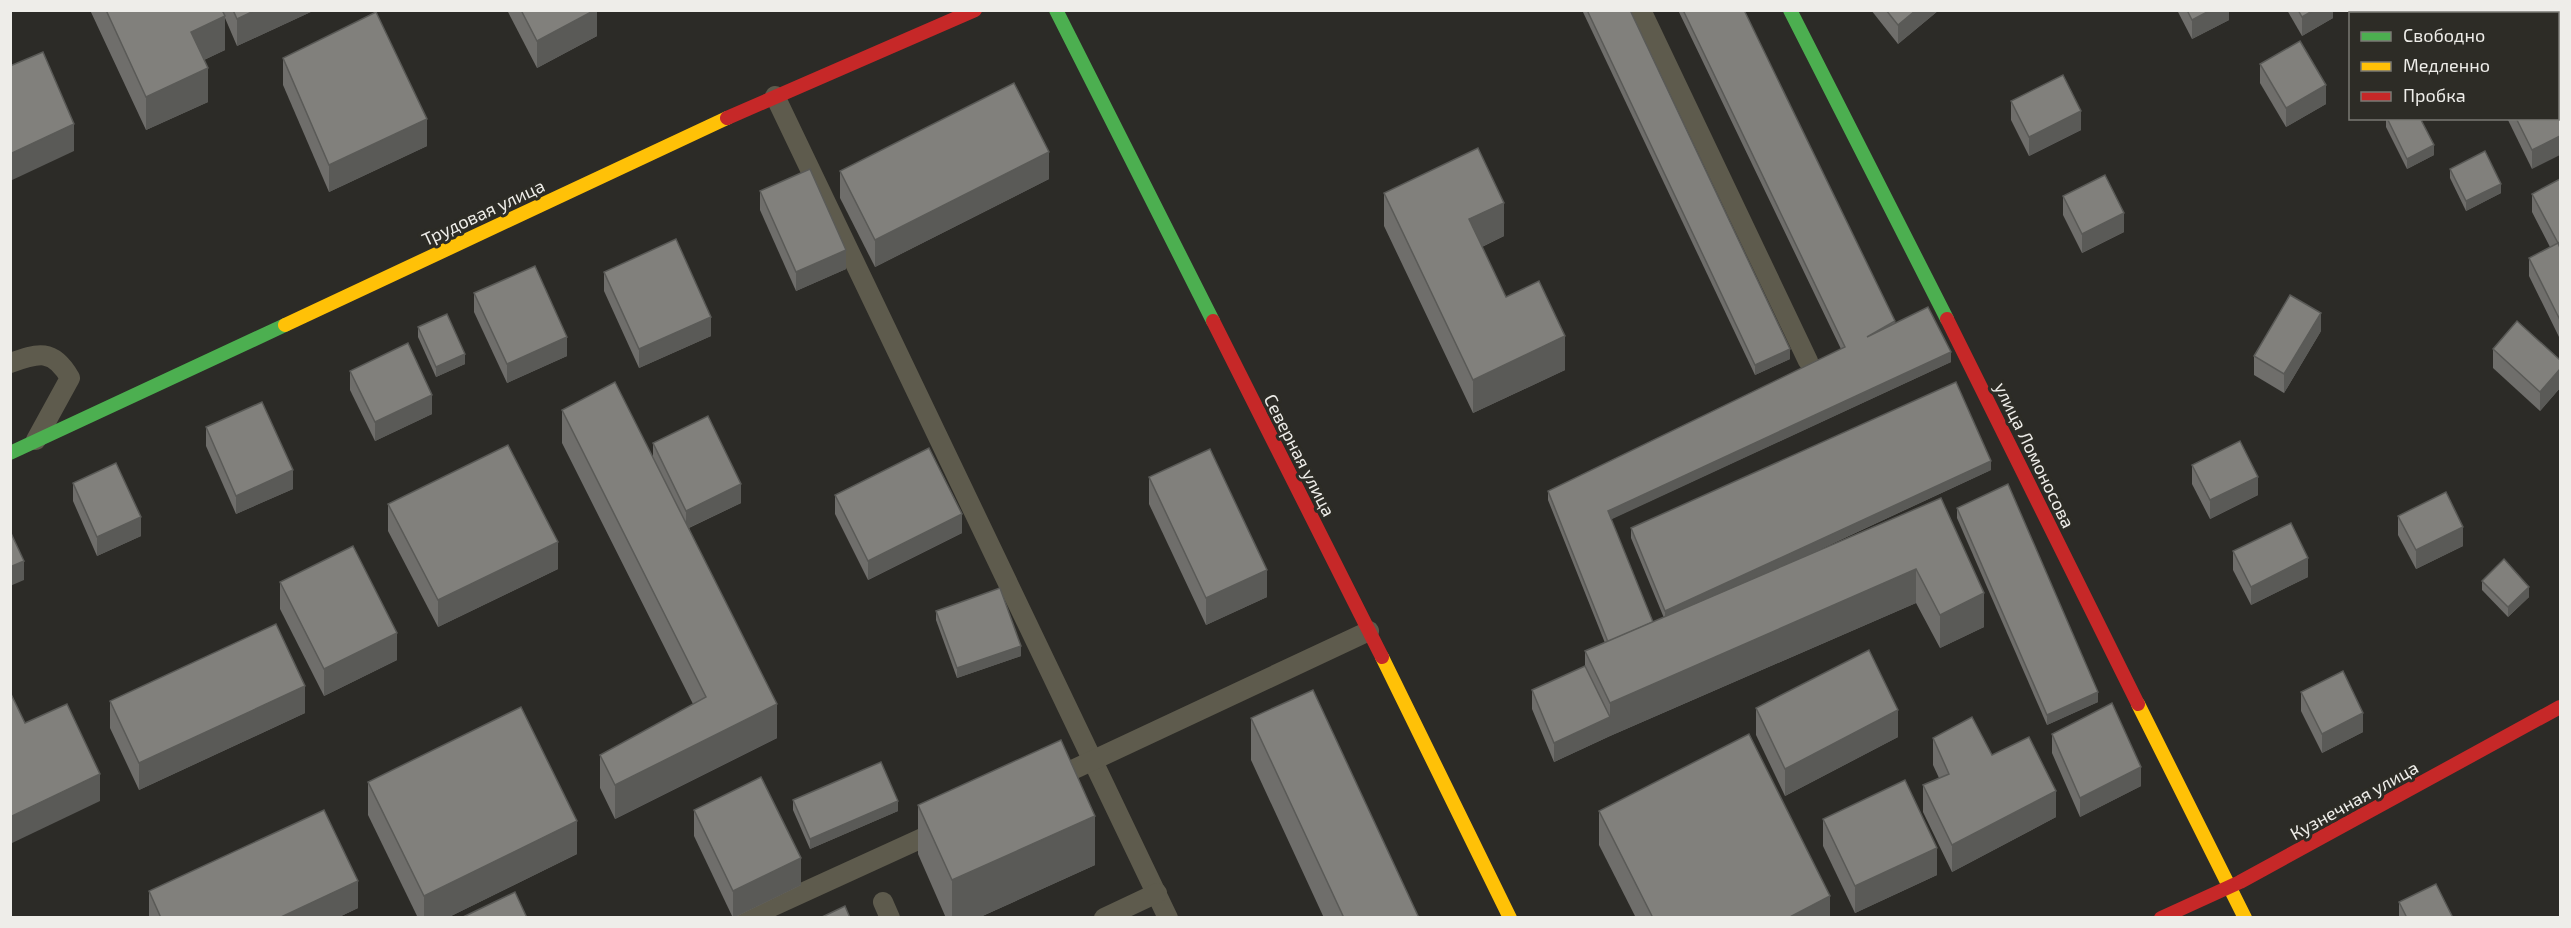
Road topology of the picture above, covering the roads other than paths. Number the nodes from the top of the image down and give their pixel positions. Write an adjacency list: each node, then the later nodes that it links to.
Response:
1 (975, 10): 5 (street, Трудовая улица)
2 (1056, 10): 10 (street, Северная улица)
3 (1641, 10): 6 (lane)
4 (1790, 10): 15 (street, улица Ломоносова)
5 (775, 96): 8 (street, Трудовая улица); 12 (lane)
6 (1808, 361)
7 (10, 363): 8 (lane)
8 (34, 442): 9 (street, Трудовая улица)
9 (10, 453)
10 (1369, 631): 12 (lane); 20 (street, Северная улица)
11 (2560, 707): 15 (street, Кузнечная улица)
12 (1094, 761): 13 (lane); 16 (lane)
13 (1029, 790)
14 (964, 820): 17 (lane)
15 (2230, 887): 21 (street, Кузнечная улица); 22 (street, улица Ломоносова)
16 (1156, 893): 18 (lane); 19 (lane)
17 (747, 918)
18 (1104, 918)
19 (1168, 918)
20 (1510, 918)
21 (2161, 918)
22 (2245, 918)

